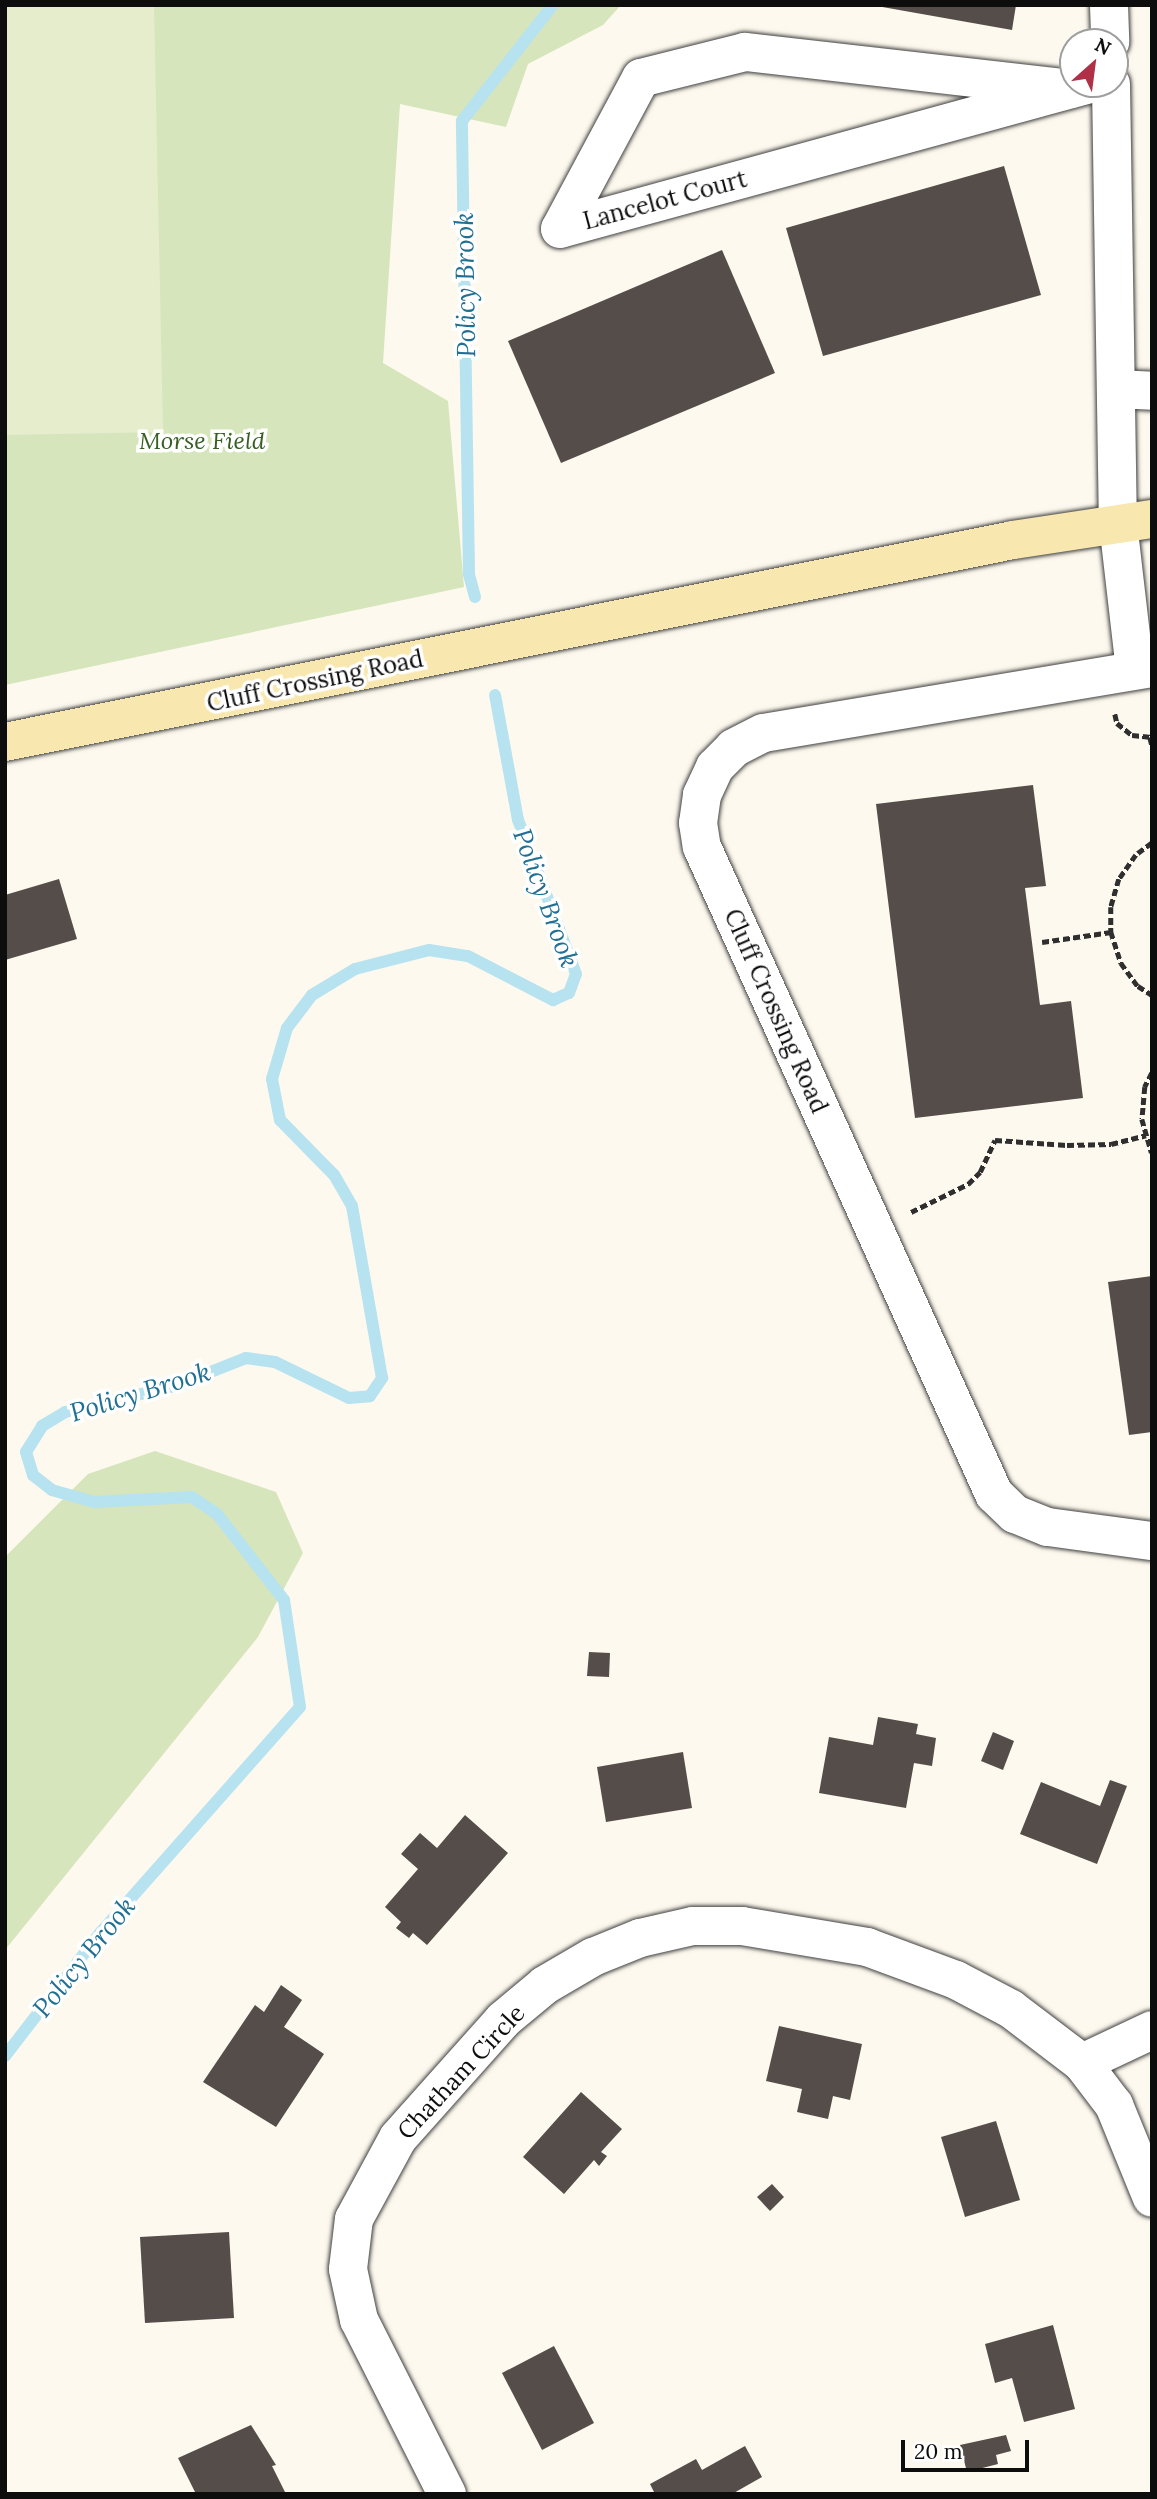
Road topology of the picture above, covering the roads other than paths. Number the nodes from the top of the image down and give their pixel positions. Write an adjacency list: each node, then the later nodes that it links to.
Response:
1 (1109, 5): 2 (street)
2 (1110, 28)
3 (1080, 87): 3 (street, Lancelot Court)
4 (1112, 98): 5 (street)
5 (1134, 390): 6 (street)
6 (1135, 521): 7 (street, Cluff Crossing Road); 8 (street, Cluff Crossing Road)
7 (1143, 669): 9 (street, Cluff Crossing Road)
8 (5, 742)
9 (1152, 1541)
10 (1152, 2030): 11 (street)
11 (1082, 2063): 12 (street, Chatham Circle); 13 (street, Chatham Circle)
12 (1152, 2198)
13 (447, 2494)

